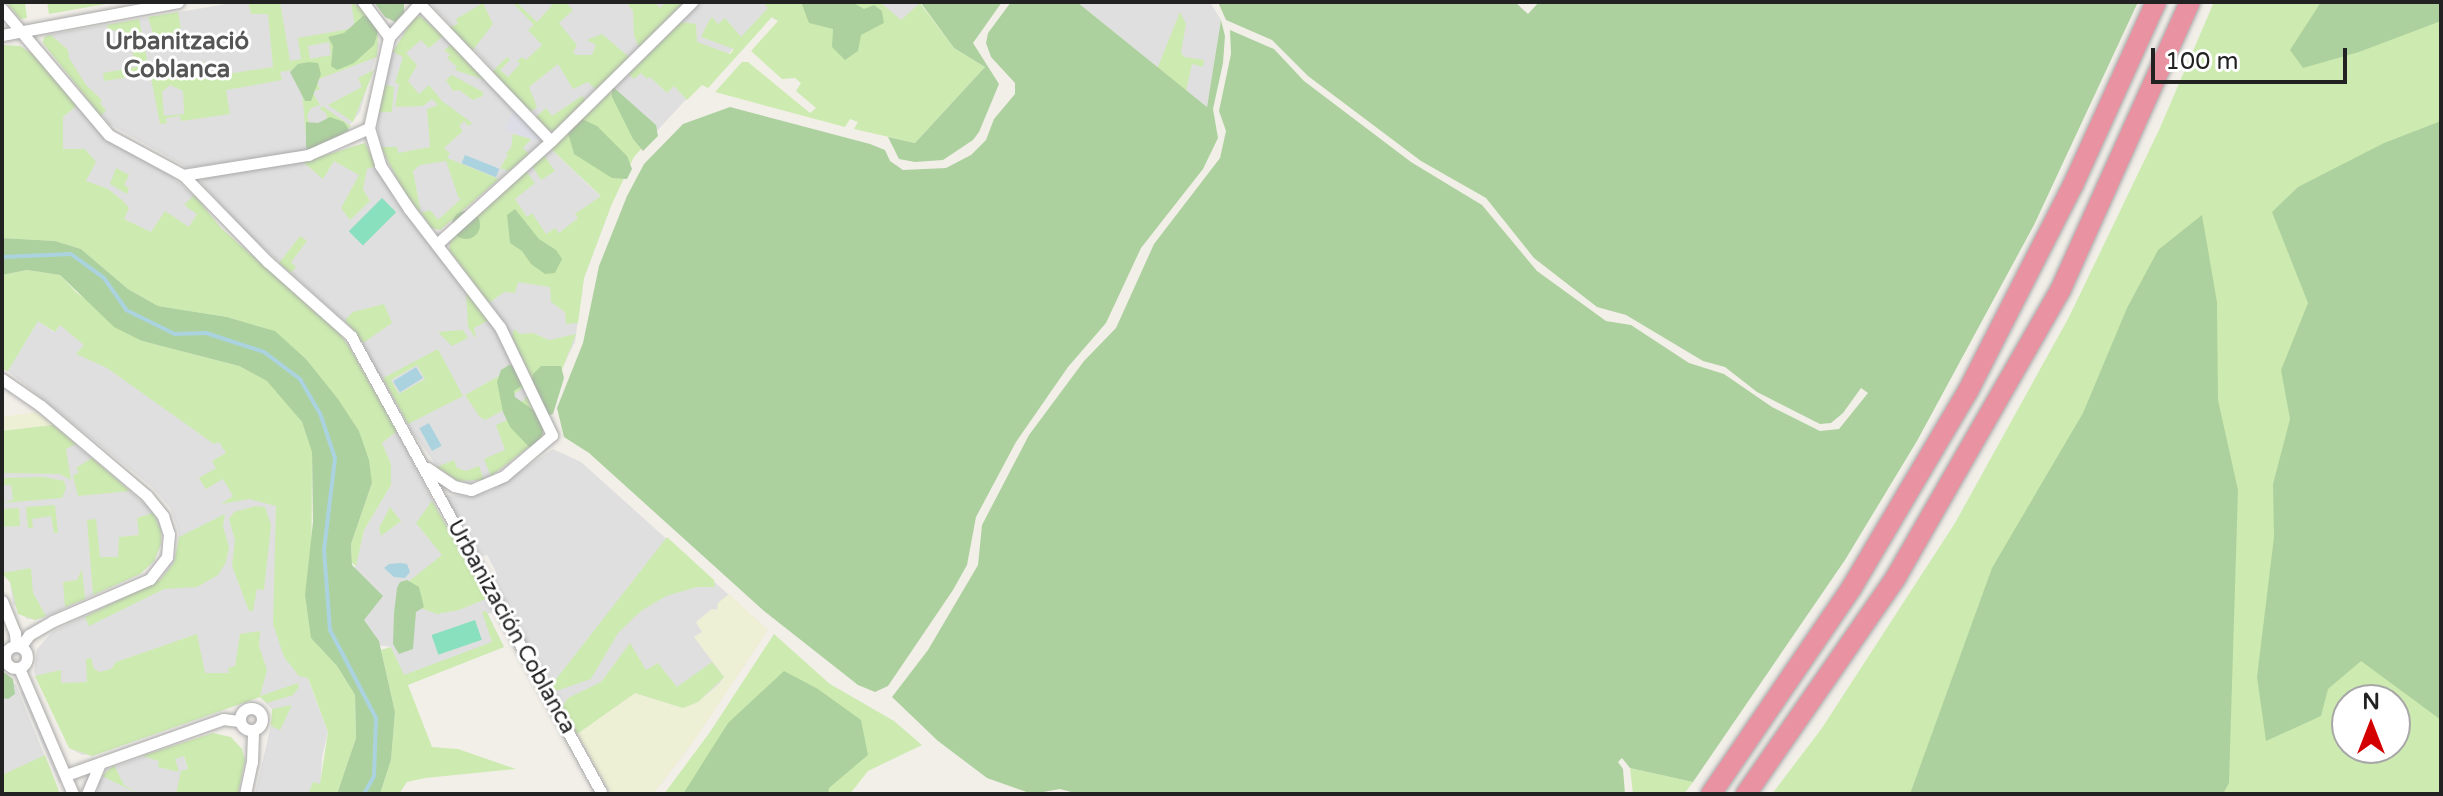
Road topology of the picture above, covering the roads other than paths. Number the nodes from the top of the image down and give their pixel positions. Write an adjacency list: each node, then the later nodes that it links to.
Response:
1 (178, 2): 8 (street)
2 (363, 2): 10 (street)
3 (692, 2): 12 (street)
4 (2156, 2): 29 (highway)
5 (2190, 2): 30 (highway)
6 (420, 3): 10 (street); 12 (street)
7 (2, 9): 8 (street, Urbanización Coblanca)
8 (21, 32): 9 (street); 13 (street, Urbanización Coblanca)
9 (2, 35)
10 (389, 37): 11 (street, Urbanización Coblanca)
11 (369, 128): 13 (street); 14 (street, Urbanización Coblanca)
12 (551, 141): 14 (street)
13 (183, 175): 16 (street, Urbanización Coblanca)
14 (438, 243): 16 (street, Urbanización Coblanca)
15 (2, 379): 18 (street)
16 (421, 462): 25 (street, Urbanización Coblanca)
17 (2, 601): 18 (street)
18 (18, 646): 19 (street); 20 (street)
19 (3, 660): 20 (street)
20 (19, 668): 24 (street)
21 (239, 721): 22 (street); 22 (street); 23 (street)
22 (253, 731): 28 (street)
23 (101, 763): 24 (street); 27 (street)
24 (66, 775): 26 (street)
25 (601, 792)
26 (73, 794)
27 (87, 794)
28 (245, 794)
29 (1711, 794)
30 (1746, 794)

